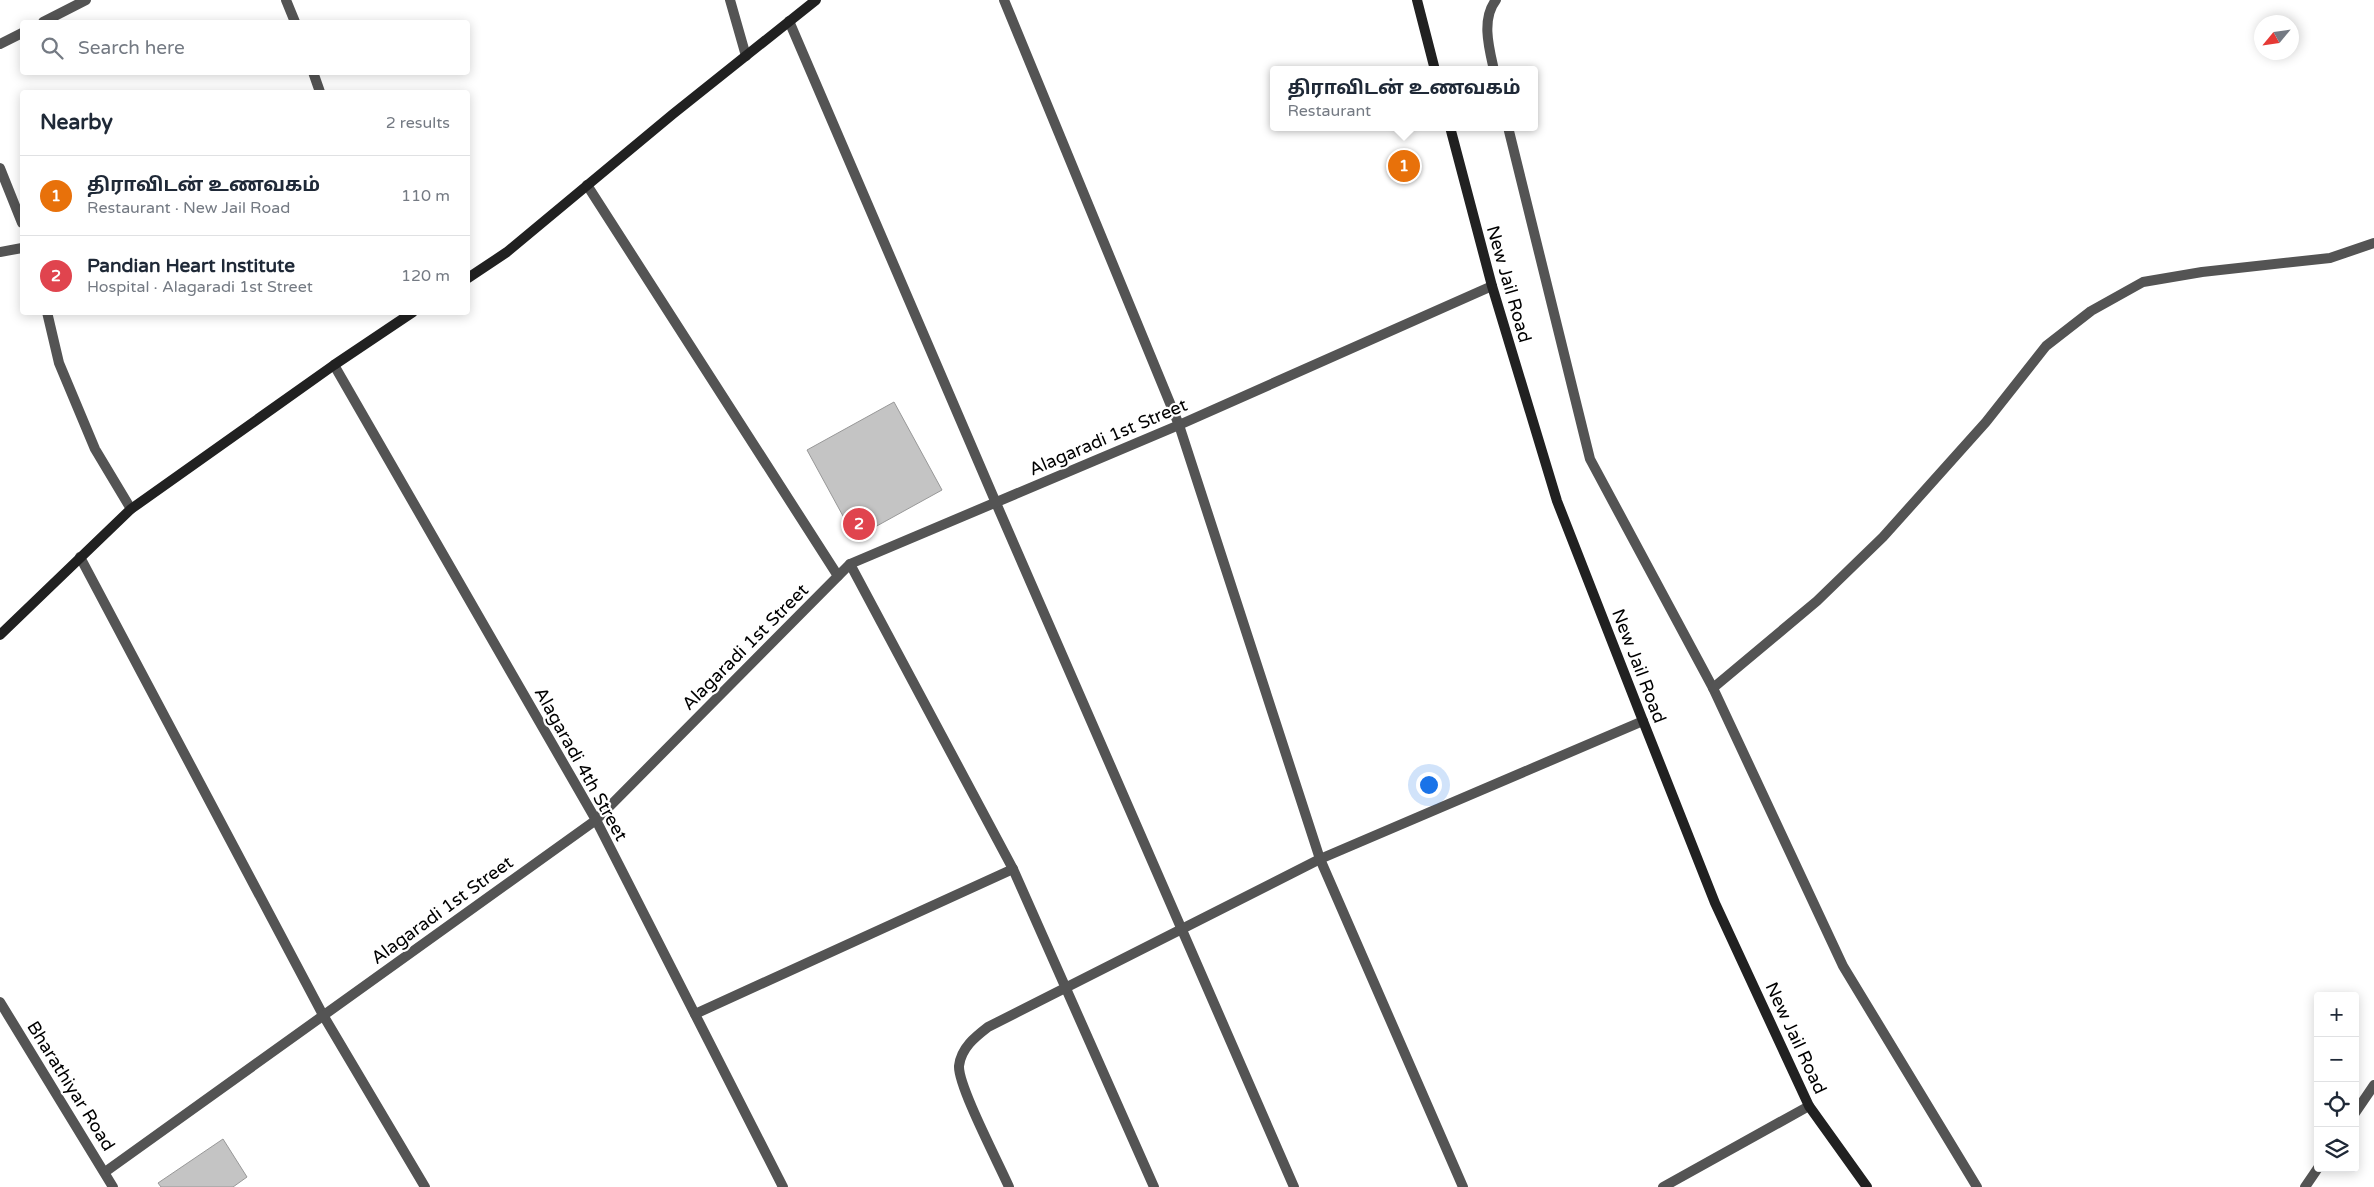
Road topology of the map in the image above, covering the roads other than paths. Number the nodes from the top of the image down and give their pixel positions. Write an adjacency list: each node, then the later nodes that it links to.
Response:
1 (86, 0): 8 (street)
2 (286, 0): 9 (street)
3 (730, 0): 13 (street)
4 (816, 0): 10 (main road)
5 (1004, 0): 31 (street)
6 (1417, 0): 14 (main road)
7 (1496, 0): 15 (street)
8 (47, 20)
9 (294, 20)
10 (789, 22): 13 (main road); 32 (street)
11 (20, 34): 12 (street)
12 (0, 44)
13 (746, 56): 21 (main road)
14 (1434, 66)
15 (1493, 66)
16 (314, 75): 17 (street)
17 (319, 90)
18 (1451, 131): 27 (main road, New Jail Road)
19 (1509, 131): 38 (street)
20 (0, 168): 22 (street)
21 (587, 185): 26 (main road); 36 (street)
22 (20, 218)
23 (2374, 244): 38 (street)
24 (20, 248): 25 (street)
25 (0, 252)
26 (470, 277)
27 (1492, 286): 31 (street, Alagaradi 1st Street); 39 (main road, New Jail Road)
28 (48, 315): 33 (street)
29 (409, 315): 30 (main road)
30 (334, 365): 33 (main road); 40 (street, Alagaradi 4th Street)
31 (1179, 425): 32 (street, Alagaradi 1st Street); 41 (street)
32 (996, 503): 35 (street, Alagaradi 1st Street); 43 (street)
33 (130, 509): 34 (main road)
34 (80, 557): 37 (main road); 47 (street)
35 (850, 564): 36 (street, Alagaradi 1st Street); 42 (street)
36 (838, 576): 40 (street, Alagaradi 1st Street)
37 (0, 635)
38 (1713, 688): 62 (street)
39 (1643, 721): 41 (street); 49 (main road, New Jail Road)
40 (596, 820): 46 (street, Alagaradi 4th Street); 47 (street, Alagaradi 1st Street)
41 (1320, 858): 43 (street); 59 (street)
42 (1013, 870): 44 (street); 46 (street)
43 (1182, 929): 44 (street); 58 (street)
44 (1066, 986): 56 (street); 57 (street)
45 (0, 1002): 51 (street, Bharathiyar Road)
46 (695, 1014): 55 (street, Alagaradi 4th Street)
47 (323, 1016): 51 (street, Alagaradi 1st Street); 54 (street)
48 (2374, 1085): 50 (street)
49 (1809, 1106): 60 (street); 61 (main road, New Jail Road)
50 (2359, 1107)
51 (105, 1172): 53 (street, Bharathiyar Road)
52 (2315, 1172): 63 (street)
53 (113, 1187)
54 (425, 1187)
55 (783, 1187)
56 (1009, 1187)
57 (1154, 1187)
58 (1294, 1187)
59 (1463, 1187)
60 (1663, 1187)
61 (1867, 1187)
62 (1977, 1187)
63 (2305, 1187)

